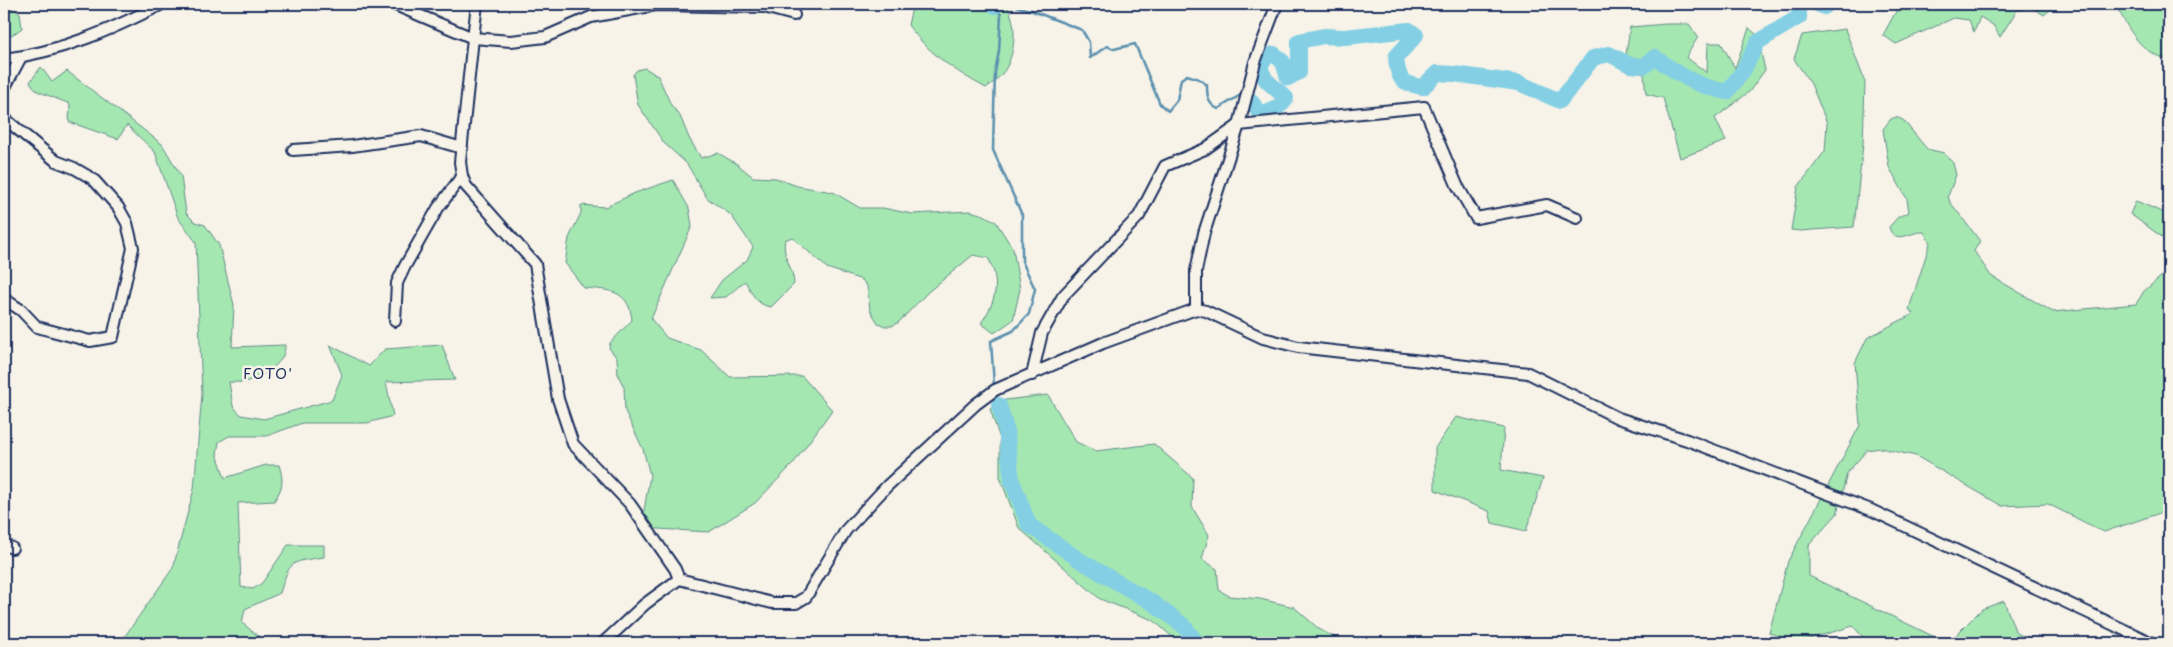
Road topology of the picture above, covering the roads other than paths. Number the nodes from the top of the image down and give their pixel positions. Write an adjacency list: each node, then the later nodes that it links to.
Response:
1 (162, 4): 7 (street)
2 (393, 4): 6 (street)
3 (477, 4): 6 (street)
4 (1277, 4): 11 (street)
5 (794, 15): 6 (street)
6 (473, 38): 12 (street)
7 (21, 57): 8 (street); 9 (street)
8 (4, 59)
9 (4, 89)
10 (4, 118): 16 (street)
11 (1239, 125): 15 (street); 17 (street); 19 (street)
12 (462, 148): 13 (street); 14 (street)
13 (293, 150)
14 (462, 176): 18 (street); 20 (street)
15 (1577, 218)
16 (4, 299)
17 (1196, 310): 19 (street); 22 (street)
18 (395, 321)
19 (1032, 375): 20 (street)
20 (679, 579): 21 (street)
21 (603, 643)
22 (2152, 643)

